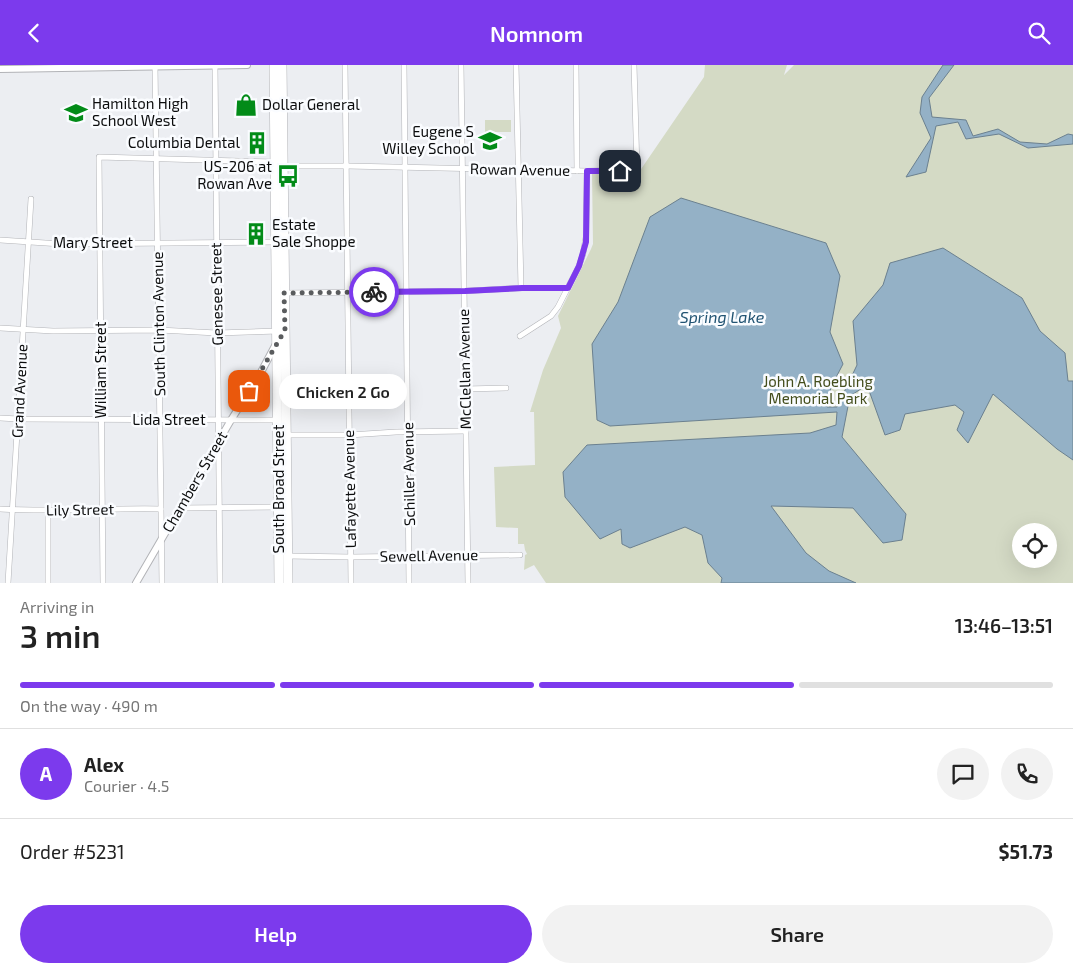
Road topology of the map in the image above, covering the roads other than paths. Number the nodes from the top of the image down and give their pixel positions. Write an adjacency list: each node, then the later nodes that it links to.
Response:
1 (215, 65): 2 (street); 11 (street); 15 (street, Genesee Street)
2 (247, 65)
3 (274, 65): 16 (main road, South Broad Street)
4 (282, 65): 16 (main road, South Broad Street)
5 (345, 65): 17 (street, Lafayette Avenue)
6 (404, 65): 18 (street, Schiller Avenue)
7 (461, 65): 19 (street, McClellan Avenue)
8 (516, 65): 20 (street)
9 (576, 65): 21 (street)
10 (634, 65): 22 (street, Rowan Avenue)
11 (155, 66): 12 (street); 14 (street, South Clinton Avenue)
12 (0, 69)
13 (99, 157): 14 (street, Rowan Avenue); 26 (street, William Street)
14 (156, 158): 15 (street, Rowan Avenue); 27 (street, South Clinton Avenue)
15 (215, 160): 16 (street, Rowan Avenue); 28 (street, Genesee Street)
16 (279, 164): 17 (street, Rowan Avenue); 29 (main road, South Broad Street); 34 (main road, South Broad Street)
17 (347, 166): 18 (street, Rowan Avenue); 35 (street, Lafayette Avenue)
18 (405, 168): 19 (street, Rowan Avenue); 33 (street, Schiller Avenue)
19 (462, 168): 20 (street, Rowan Avenue); 32 (street, McClellan Avenue)
20 (519, 170): 21 (street, Rowan Avenue); 30 (street)
21 (577, 171): 22 (street, Rowan Avenue)
22 (587, 171): 31 (street)
23 (31, 199): 25 (street, Grand Avenue)
24 (0, 240): 25 (street, Mary Street)
25 (28, 241): 26 (street, Mary Street); 38 (street, Grand Avenue)
26 (100, 243): 27 (street, Mary Street); 39 (street, William Street)
27 (158, 243): 28 (street, Mary Street); 40 (street, South Clinton Avenue)
28 (217, 243): 29 (street, Mary Street); 42 (street, Genesee Street)
29 (276, 243): 36 (main road, South Broad Street)
30 (522, 288): 31 (street); 32 (street)
31 (568, 288): 43 (street)
32 (465, 291): 33 (street); 46 (street, McClellan Avenue)
33 (406, 292): 35 (street); 55 (street, Schiller Avenue)
34 (284, 293): 35 (street); 36 (main road, South Broad Street)
35 (347, 293): 57 (street, Lafayette Avenue)
36 (281, 316): 41 (main road, South Broad Street)
37 (0, 328): 38 (street)
38 (23, 329): 39 (street); 48 (street, Grand Avenue)
39 (101, 331): 40 (street); 49 (street, William Street)
40 (159, 331): 42 (street); 50 (street, South Clinton Avenue)
41 (281, 331): 42 (street); 44 (main road, South Broad Street); 56 (main road, South Broad Street)
42 (218, 333): 51 (street, Genesee Street)
43 (520, 336)
44 (277, 342): 52 (street, Chambers Street); 53 (main road, South Broad Street)
45 (506, 388): 46 (street)
46 (466, 389): 54 (street, McClellan Avenue)
47 (0, 418): 48 (street, Lida Street)
48 (18, 419): 49 (street, Lida Street); 65 (street, Grand Avenue)
49 (101, 420): 50 (street, Lida Street); 63 (street, William Street)
50 (160, 420): 51 (street, Lida Street); 64 (street, South Clinton Avenue)
51 (219, 420): 52 (street, Lida Street); 58 (street, Genesee Street)
52 (231, 420): 53 (street, Lida Street); 58 (street, Chambers Street)
53 (278, 420): 56 (main road, South Broad Street)
54 (466, 431): 55 (street); 68 (street, McClellan Avenue)
55 (408, 432): 57 (street); 71 (street, Schiller Avenue)
56 (282, 435): 57 (street); 59 (main road, South Broad Street); 70 (main road, South Broad Street)
57 (349, 435): 72 (street, Lafayette Avenue)
58 (219, 441): 60 (street, Chambers Street); 61 (street, Genesee Street)
59 (278, 507): 61 (street); 70 (main road, South Broad Street)
60 (180, 508): 61 (street); 67 (street, Chambers Street)
61 (220, 508): 78 (street, Genesee Street)
62 (0, 509): 65 (street, Lily Street)
63 (102, 509): 64 (street, Lily Street); 66 (street, Lily Street); 75 (street, William Street)
64 (161, 509): 67 (street, South Clinton Avenue)
65 (12, 510): 66 (street, Lily Street); 73 (street, Grand Avenue)
66 (48, 511): 74 (street)
67 (161, 540): 76 (street, Chambers Street); 77 (street, South Clinton Avenue)
68 (467, 555): 69 (street, Sewell Avenue); 71 (street, Sewell Avenue); 83 (street, McClellan Avenue)
69 (520, 555)
70 (283, 556): 72 (street, Sewell Avenue); 79 (main road, South Broad Street); 80 (main road, South Broad Street)
71 (409, 556): 72 (street, Sewell Avenue); 82 (street, Schiller Avenue)
72 (351, 557): 81 (street, Lafayette Avenue)
73 (8, 583)
74 (48, 583)
75 (103, 583)
76 (136, 583)
77 (162, 583)
78 (220, 583)
79 (280, 583)
80 (288, 583)
81 (351, 583)
82 (410, 583)
83 (468, 583)

